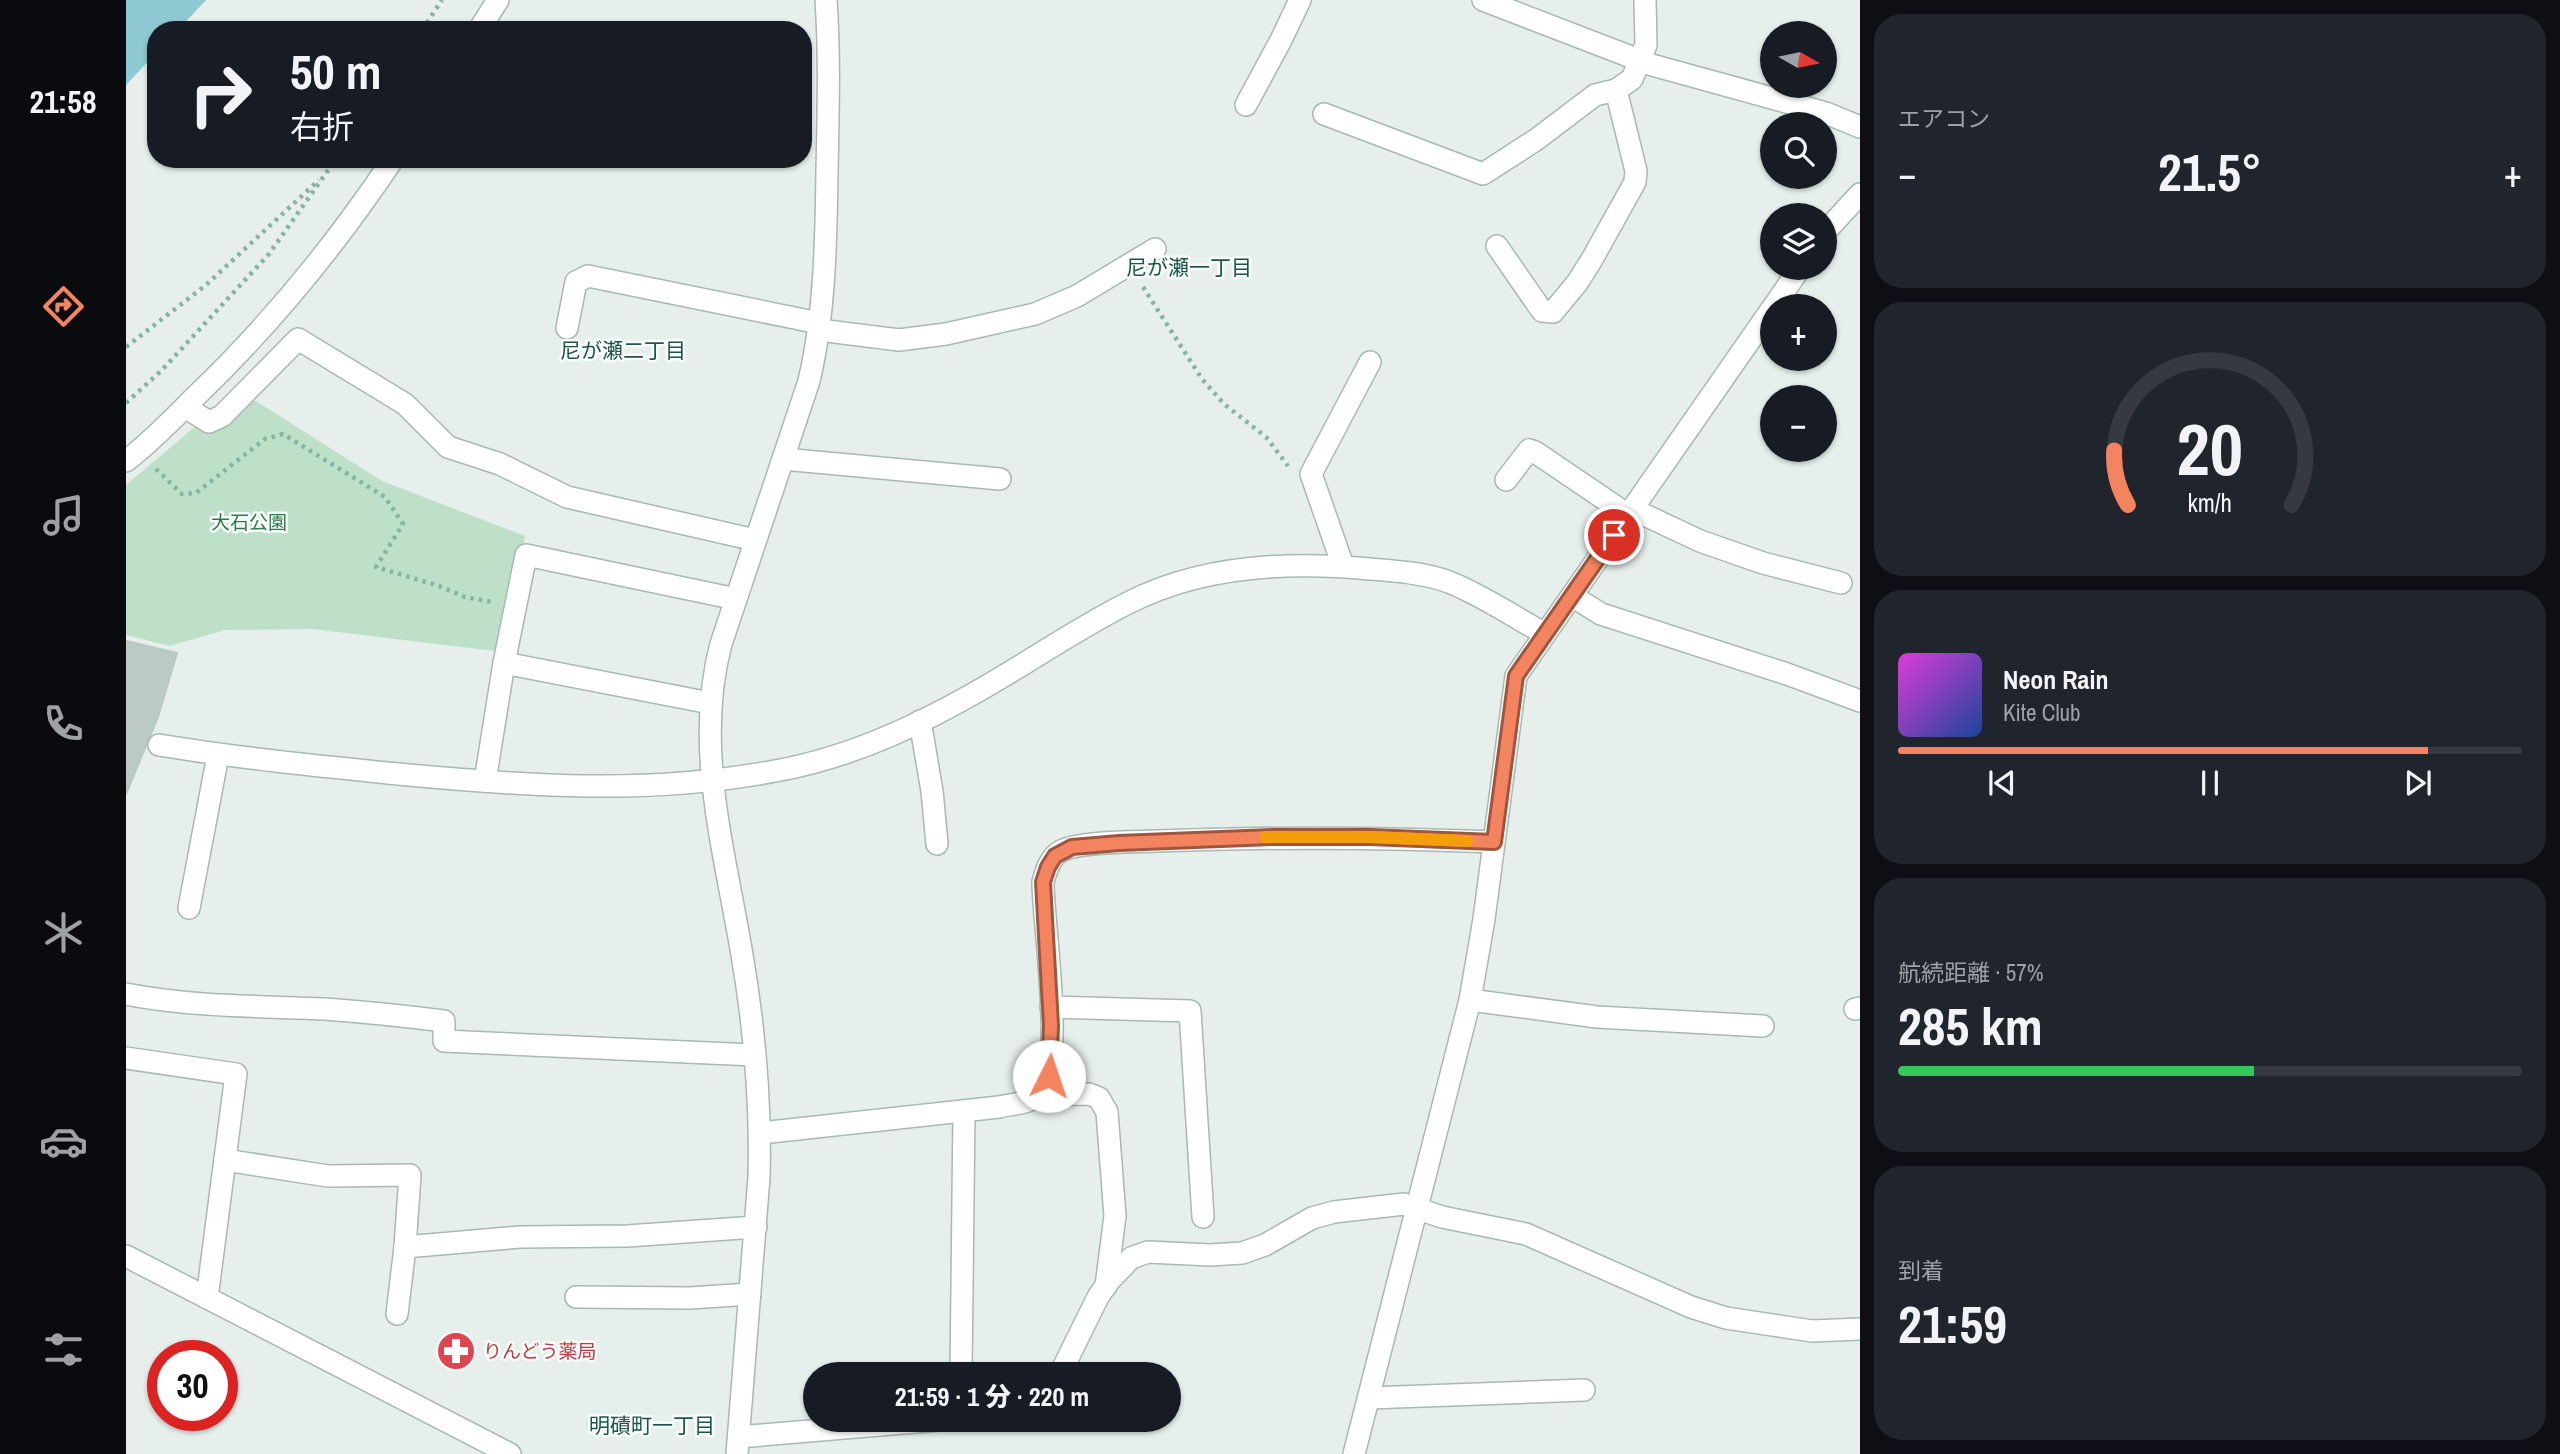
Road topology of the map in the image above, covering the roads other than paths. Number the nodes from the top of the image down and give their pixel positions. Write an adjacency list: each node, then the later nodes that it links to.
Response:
1 (498, 0): 6 (street)
2 (826, 0): 17 (street)
3 (1300, 0): 9 (street)
4 (1483, 0): 7 (street)
5 (1645, 0): 7 (street)
6 (485, 21)
7 (1641, 61): 8 (street); 11 (street)
8 (1616, 90): 10 (street); 15 (street)
9 (1246, 105)
10 (1324, 114)
11 (1860, 127)
12 (387, 168): 21 (street)
13 (1860, 194): 14 (street)
14 (1837, 219)
15 (1497, 246)
16 (1155, 249): 17 (street)
17 (819, 326): 19 (street); 22 (street)
18 (1760, 326): 26 (street)
19 (568, 328)
20 (1370, 362): 28 (street)
21 (186, 407): 23 (street); 27 (street)
22 (783, 459): 24 (street); 27 (street)
23 (126, 461)
24 (1000, 479)
25 (1506, 481): 26 (street)
26 (1630, 512): 29 (street); 30 (street)
27 (755, 540): 31 (street)
28 (1343, 566): 32 (street); 36 (street)
29 (1841, 583)
30 (1572, 596): 32 (street); 34 (street)
31 (736, 599): 33 (street); 35 (street)
32 (1545, 634): 41 (street)
33 (505, 663): 35 (street); 39 (street)
34 (1860, 701)
35 (710, 703): 40 (street)
36 (920, 721): 40 (street); 42 (street)
37 (159, 746): 38 (street)
38 (218, 755): 39 (street); 43 (street)
39 (485, 781): 40 (street)
40 (713, 781): 48 (street)
41 (1494, 842): 45 (street); 46 (street)
42 (937, 844)
43 (189, 908)
44 (126, 994): 48 (street)
45 (1470, 1000): 47 (street); 54 (street)
46 (1051, 1007): 50 (street); 55 (street)
47 (1763, 1026)
48 (754, 1055): 52 (street)
49 (126, 1058): 53 (street)
50 (1038, 1095): 51 (street); 59 (street)
51 (964, 1112): 52 (street); 65 (street)
52 (761, 1133): 56 (street)
53 (225, 1160): 57 (street); 62 (street)
54 (1419, 1208): 59 (street); 64 (street); 68 (street)
55 (1203, 1217)
56 (756, 1227): 57 (street); 60 (street)
57 (405, 1247): 63 (street)
58 (126, 1256): 62 (street)
59 (1106, 1286): 66 (street)
60 (750, 1294): 61 (street); 70 (street)
61 (576, 1297)
62 (206, 1298): 71 (street)
63 (397, 1314)
64 (1860, 1329)
65 (961, 1362)
66 (1065, 1362)
67 (1584, 1390): 68 (street)
68 (1369, 1398): 72 (street)
69 (848, 1432): 70 (street)
70 (738, 1446)
71 (510, 1454)
72 (1354, 1454)

